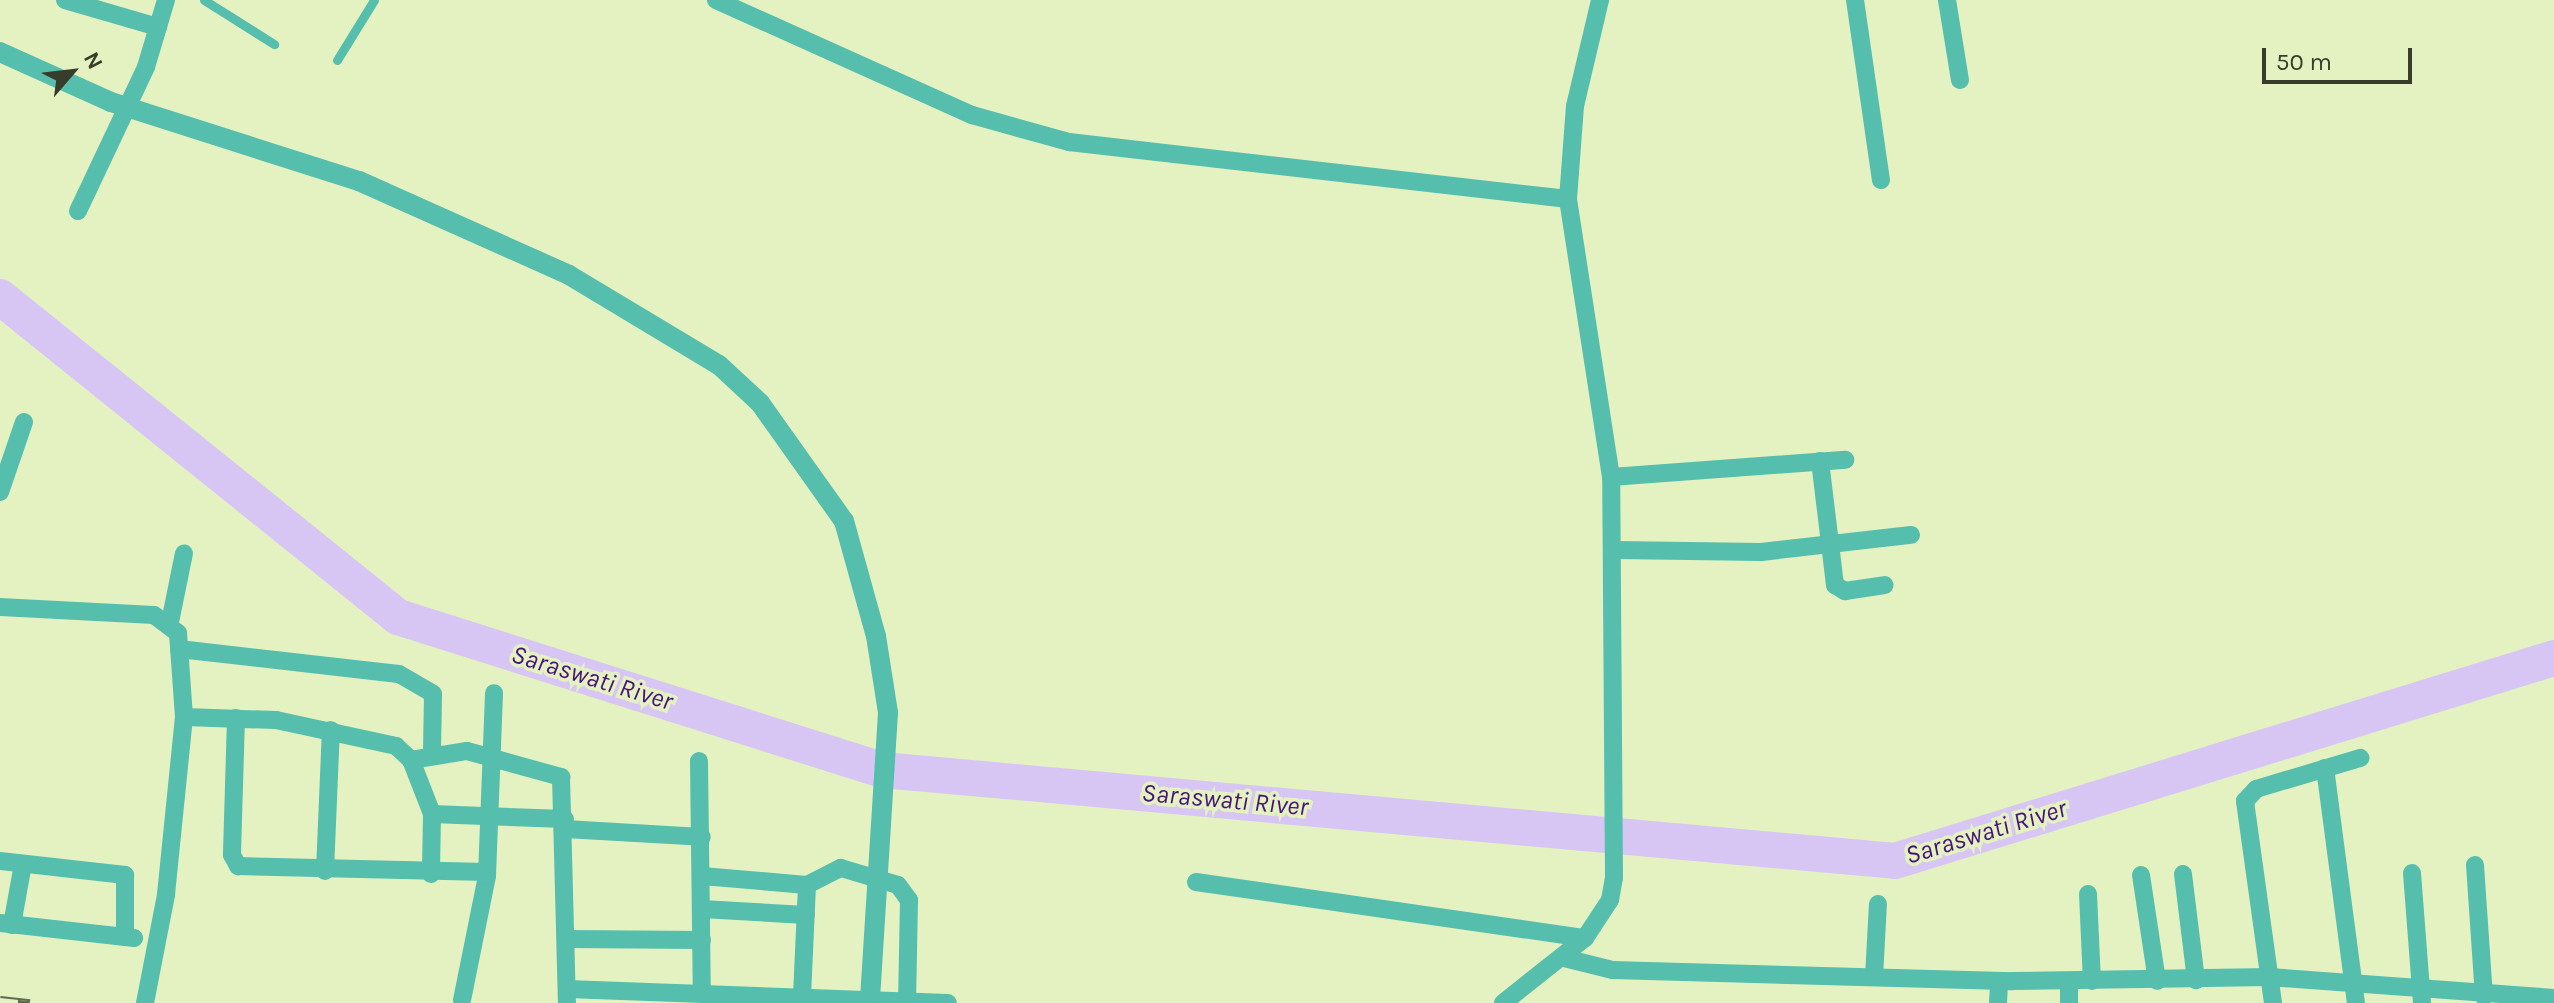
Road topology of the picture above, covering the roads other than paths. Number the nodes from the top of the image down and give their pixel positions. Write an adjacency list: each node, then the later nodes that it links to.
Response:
1 (65, 0): 9 (street)
2 (166, 0): 9 (street)
3 (204, 0): 10 (lane)
4 (374, 0): 12 (lane)
5 (716, 0): 15 (street)
6 (1600, 0): 15 (street)
7 (1855, 0): 14 (street)
8 (1947, 0): 13 (street)
9 (158, 27): 16 (street)
10 (274, 44)
11 (0, 52): 84 (street)
12 (337, 60)
13 (1960, 80)
14 (1881, 180)
15 (1568, 199): 20 (street)
16 (78, 211)
17 (24, 422): 21 (street)
18 (1845, 460): 19 (street)
19 (1820, 461): 20 (street); 23 (street)
20 (1611, 477): 24 (street)
21 (0, 492)
22 (1911, 535): 23 (street)
23 (1831, 545): 24 (street); 26 (street)
24 (1615, 550): 62 (street)
25 (184, 553): 28 (street)
26 (1885, 585)
27 (0, 607): 28 (street)
28 (170, 622): 29 (street)
29 (179, 649): 31 (street); 34 (street)
30 (494, 693): 35 (street)
31 (184, 717): 32 (street); 64 (street)
32 (236, 718): 33 (street); 47 (street)
33 (331, 730): 37 (street); 47 (street)
34 (432, 752): 35 (street); 37 (street)
35 (490, 758): 41 (street); 42 (street)
36 (2360, 758): 39 (street)
37 (411, 760): 40 (street)
38 (699, 761): 43 (street)
39 (2325, 768): 68 (street); 74 (street)
40 (432, 814): 41 (street); 50 (street)
41 (489, 814): 42 (street); 48 (street)
42 (565, 824): 43 (street); 63 (street)
43 (702, 837): 53 (street)
44 (0, 861): 45 (street)
45 (23, 864): 60 (street); 61 (street)
46 (2475, 865): 80 (street)
47 (325, 871): 50 (street)
48 (487, 872): 50 (street); 81 (street)
49 (2412, 873): 78 (street)
50 (431, 874)
51 (2183, 874): 69 (street)
52 (2141, 875): 73 (street)
53 (702, 876): 55 (street); 58 (street)
54 (1196, 882): 62 (street)
55 (807, 885): 59 (street); 82 (street)
56 (2088, 894): 72 (street)
57 (1878, 904): 67 (street)
58 (702, 909): 59 (street); 65 (street)
59 (806, 915): 77 (street)
60 (6, 924): 61 (street)
61 (125, 937): 64 (street)
62 (1585, 938): 66 (street)
63 (566, 939): 65 (street); 76 (street)
64 (153, 940): 83 (street)
65 (702, 940): 75 (street)
66 (1564, 958): 67 (street); 86 (street)
67 (1874, 977): 70 (street)
68 (2269, 977): 69 (street); 74 (street); 89 (street)
69 (2196, 980): 73 (street)
70 (1999, 981): 71 (street); 87 (street)
71 (2069, 981): 72 (street); 88 (street)
72 (2092, 981): 73 (street)
73 (2157, 981)
74 (2355, 981): 78 (street); 90 (street)
75 (702, 993): 76 (street); 77 (street)
76 (567, 996)
77 (802, 996): 82 (street)
78 (2421, 996): 80 (street)
79 (2554, 998): 80 (street)
80 (2491, 999)
81 (462, 1000)
82 (907, 1001): 85 (street)
83 (145, 1003)
84 (870, 1003)
85 (948, 1003)
86 (1503, 1003)
87 (1998, 1003)
88 (2069, 1003)
89 (2273, 1003)
90 (2356, 1003)

